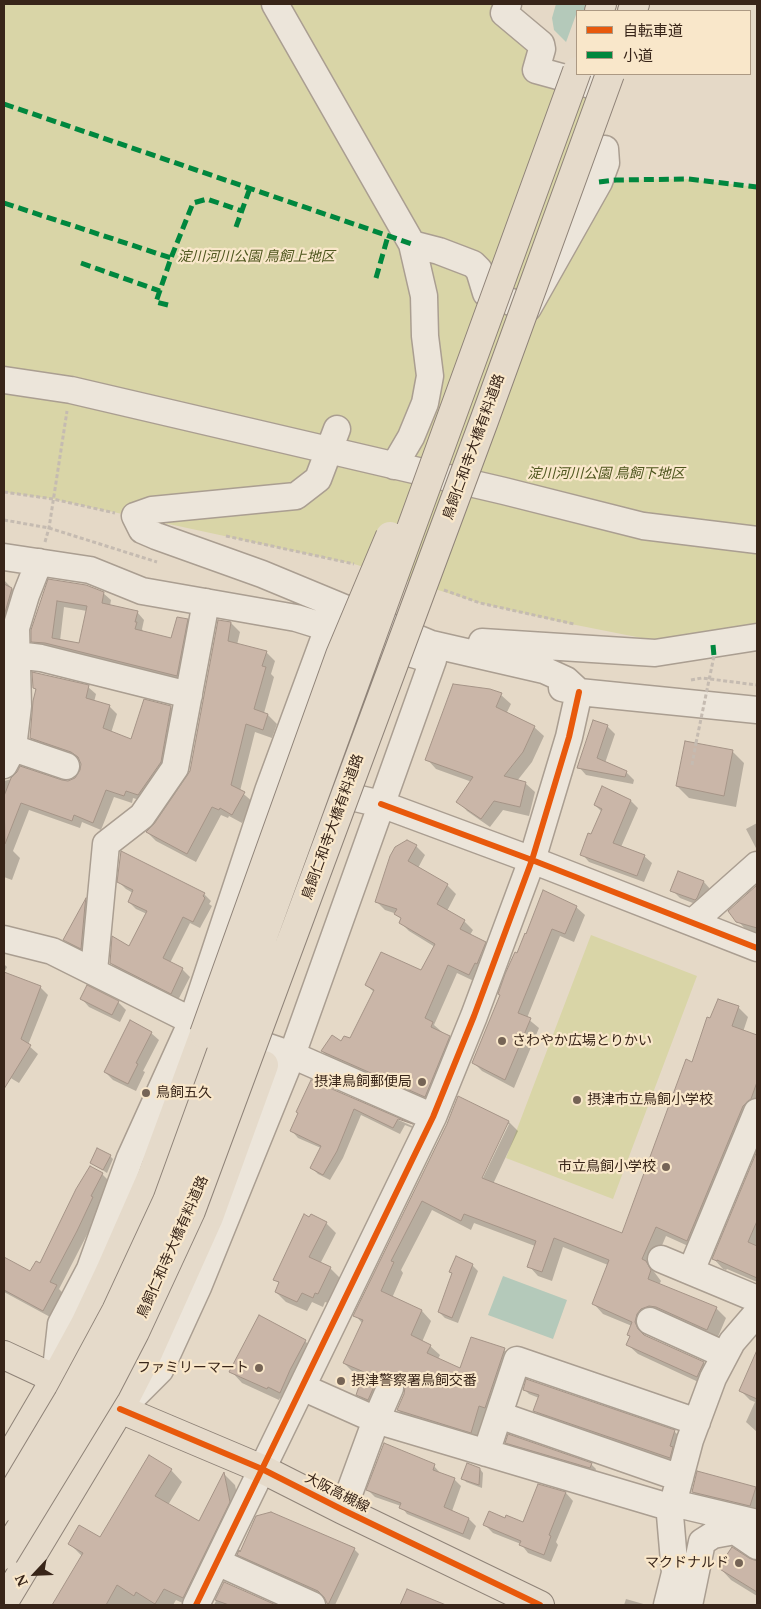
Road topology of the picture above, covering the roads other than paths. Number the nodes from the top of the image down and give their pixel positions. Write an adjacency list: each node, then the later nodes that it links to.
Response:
1 (275, 4): 7 (street)
2 (508, 4): 3 (street)
3 (576, 74)
4 (594, 76): 5 (street); 9 (main road, 鳥飼仁和寺大橋有料道路, bridge); 10 (main road, 鳥飼仁和寺大橋有料道路, bridge)
5 (605, 149): 6 (street); 7 (street)
6 (616, 180)
7 (412, 244): 12 (street)
8 (4, 380): 11 (street)
9 (454, 411): 34 (main road, bridge); 57 (main road, 鳥飼仁和寺大橋有料道路, bridge)
10 (484, 421): 48 (main road); 61 (main road, 鳥飼仁和寺大橋有料道路, bridge)
11 (333, 440): 12 (street); 19 (street)
12 (394, 466): 13 (street)
13 (757, 540)
14 (4, 557): 15 (street)
15 (39, 562): 16 (street); 20 (street)
16 (206, 602): 17 (street); 22 (street)
17 (328, 628): 19 (street); 26 (street)
18 (757, 637): 19 (street)
19 (432, 652): 21 (street); 27 (street)
20 (17, 655): 22 (street); 24 (street)
21 (579, 692): 23 (street); 28 (street)
22 (189, 695): 33 (street)
23 (757, 710)
24 (9, 757): 25 (street)
25 (66, 766)
26 (273, 779): 27 (street); 34 (street)
27 (381, 804): 28 (street); 35 (street)
28 (532, 860): 30 (street); 37 (street)
29 (757, 865): 30 (street)
30 (693, 922): 32 (street)
31 (4, 939): 33 (street)
32 (757, 948)
33 (94, 971): 34 (street)
34 (198, 1027): 35 (street); 45 (main road)
35 (292, 1055): 37 (street); 48 (street)
36 (757, 1112): 39 (street)
37 (433, 1117): 46 (street)
38 (660, 1258): 39 (street)
39 (691, 1271): 40 (street)
40 (757, 1299)
41 (757, 1313): 44 (street)
42 (650, 1321): 44 (street)
43 (4, 1355): 45 (main road, 大阪高槻線)
44 (725, 1355): 51 (street)
45 (55, 1379): 48 (main road, 大阪高槻線); 53 (main road)
46 (302, 1387): 50 (street); 54 (street)
47 (390, 1388): 50 (street)
48 (120, 1409): 54 (main road, 大阪高槻線); 63 (main road)
49 (499, 1415): 51 (street); 52 (street); 55 (street)
50 (376, 1420): 52 (street); 58 (street)
51 (697, 1422): 55 (street)
52 (486, 1453): 56 (street)
53 (4, 1466)
54 (262, 1469): 58 (main road, 大阪高槻線); 62 (street)
55 (680, 1478): 56 (street)
56 (672, 1506): 59 (street); 67 (street)
57 (4, 1507)
58 (343, 1510): 66 (main road, 大阪高槻線)
59 (757, 1523)
60 (757, 1546): 68 (street)
61 (4, 1555)
62 (217, 1562): 64 (street); 65 (street)
63 (4, 1602)
64 (299, 1602)
65 (196, 1605)
66 (540, 1605)
67 (667, 1605)
68 (689, 1605)

